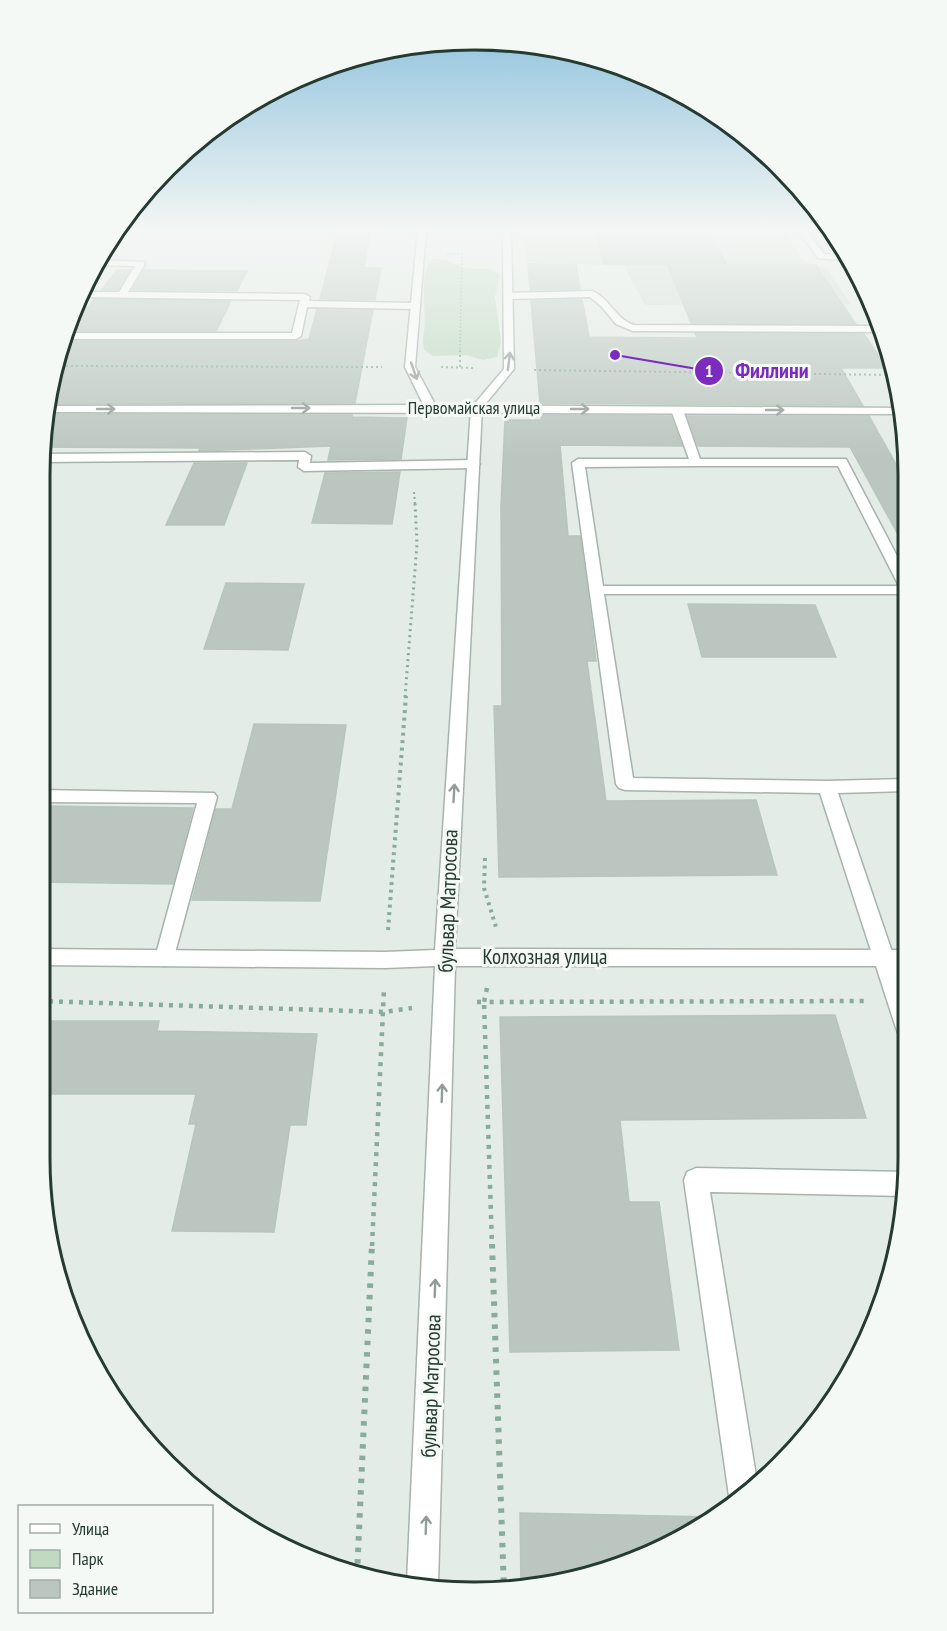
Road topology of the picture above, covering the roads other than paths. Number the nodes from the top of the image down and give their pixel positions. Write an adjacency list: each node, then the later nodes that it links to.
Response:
1 (303, 306): 6 (street)
2 (415, 306): 7 (street, one-way to 7)
3 (509, 306): 8 (street, one-way to 3)
4 (608, 306): 5 (street)
5 (872, 329)
6 (72, 336)
7 (431, 408): 8 (street, Первомайская улица); 9 (street, Первомайская улица, one-way to 7)
8 (477, 408): 10 (street, Первомайская улица, one-way to 10); 14 (street, бульвар Матросова)
9 (55, 409)
10 (677, 410): 11 (street, Первомайская улица, one-way to 11); 13 (street)
11 (893, 411)
12 (50, 458): 14 (street)
13 (696, 463): 15 (street); 17 (street)
14 (474, 464): 25 (street, бульвар Матросова, one-way to 14)
15 (898, 571)
16 (898, 589): 17 (street)
17 (597, 590): 19 (street)
18 (898, 785): 19 (street)
19 (827, 787): 23 (street)
20 (50, 796): 22 (street)
21 (50, 957): 22 (street, Колхозная улица)
22 (165, 958): 25 (street, Колхозная улица)
23 (884, 958): 24 (street, Колхозная улица); 25 (street, Колхозная улица); 26 (street)
24 (898, 958)
25 (445, 959): 29 (street, бульвар Матросова, one-way to 25)
26 (898, 1002)
27 (897, 1184): 28 (street)
28 (742, 1485)
29 (423, 1579)

